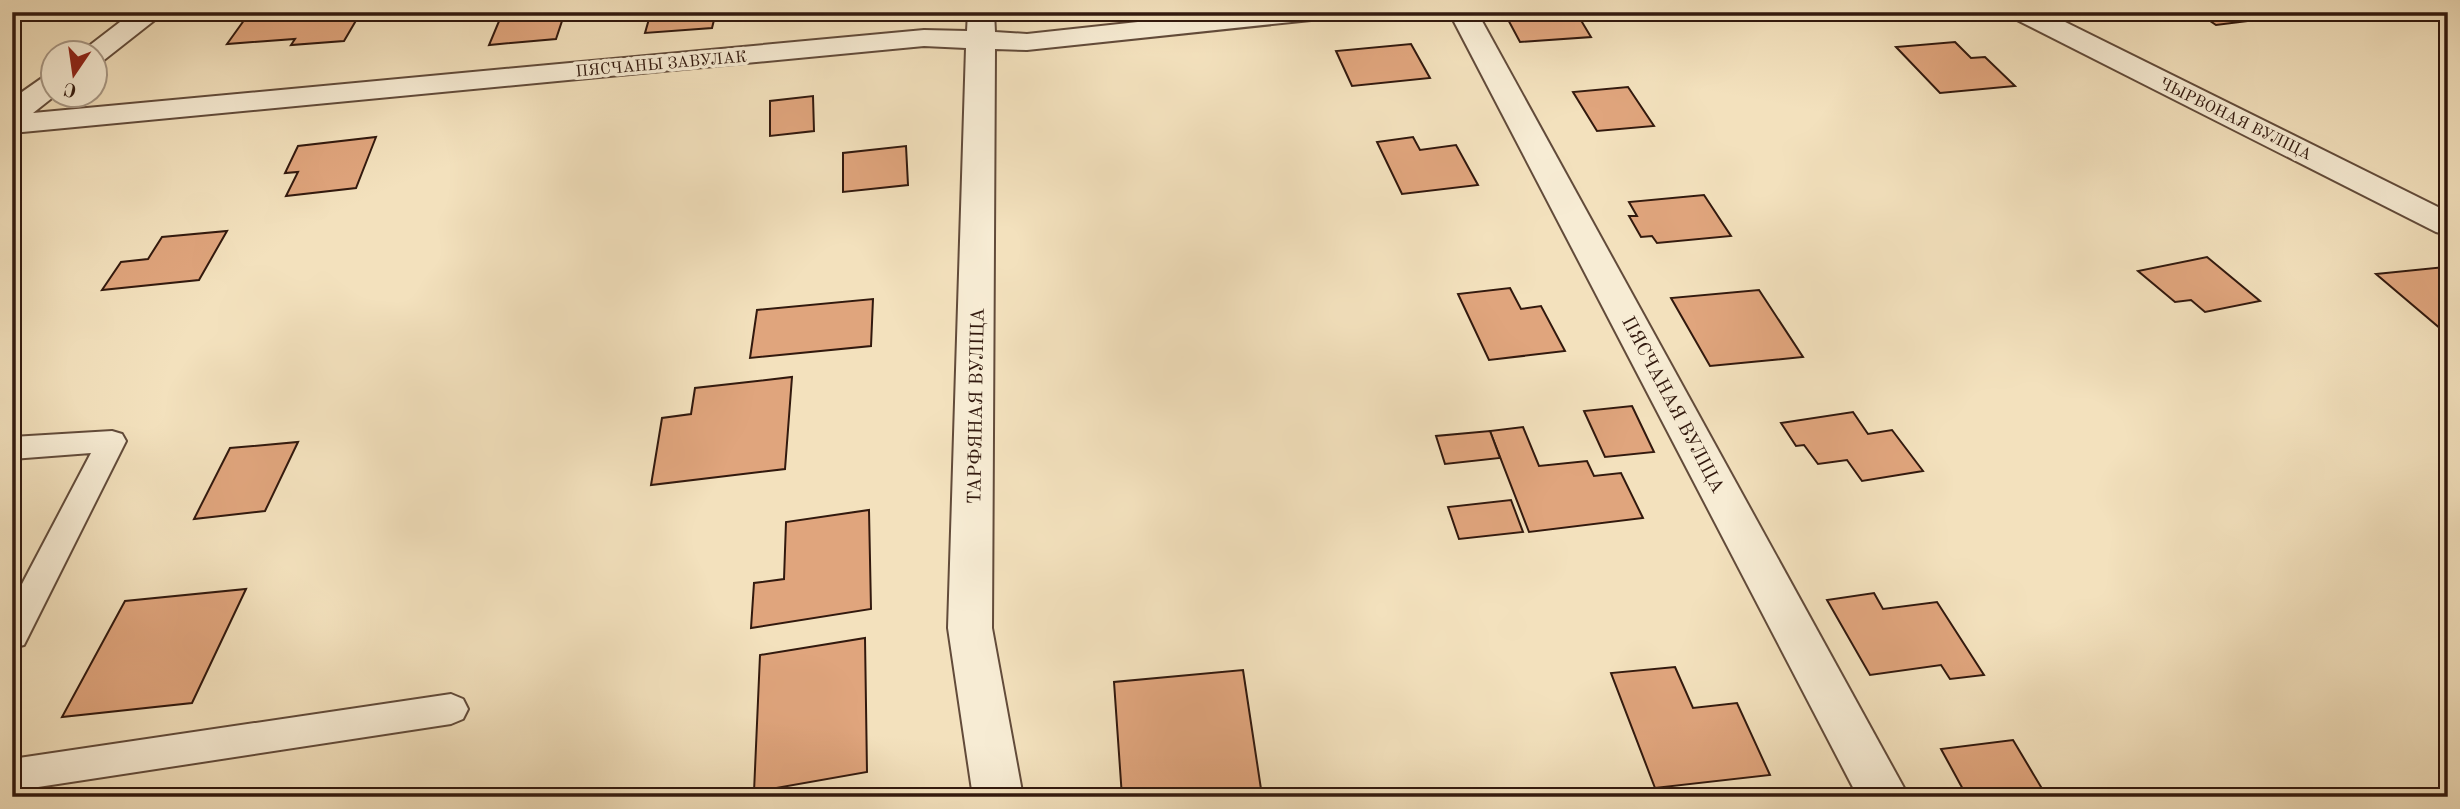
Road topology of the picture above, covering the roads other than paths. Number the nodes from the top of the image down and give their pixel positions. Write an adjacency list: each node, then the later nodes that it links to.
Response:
1 (151, 12): 6 (street)
2 (1311, 12): 5 (street, ПЯСЧАНЫ ЗАВУЛАК)
3 (1463, 12): 16 (street, ПЯСЧАНАЯ ВУЛІЦА)
4 (2023, 12): 10 (street, ЧЫРВОНАЯ ВУЛІЦА)
5 (982, 26): 9 (street, ПЯСЧАНЫ ЗАВУЛАК); 15 (street, ТАРФЯНАЯ ВУЛІЦА)
6 (108, 44)
7 (38, 95): 8 (street)
8 (12, 114)
9 (12, 124)
10 (2448, 225)
11 (12, 448): 12 (lane)
12 (12, 635)
13 (451, 709): 14 (lane)
14 (12, 775)
15 (998, 797)
16 (1884, 797)

